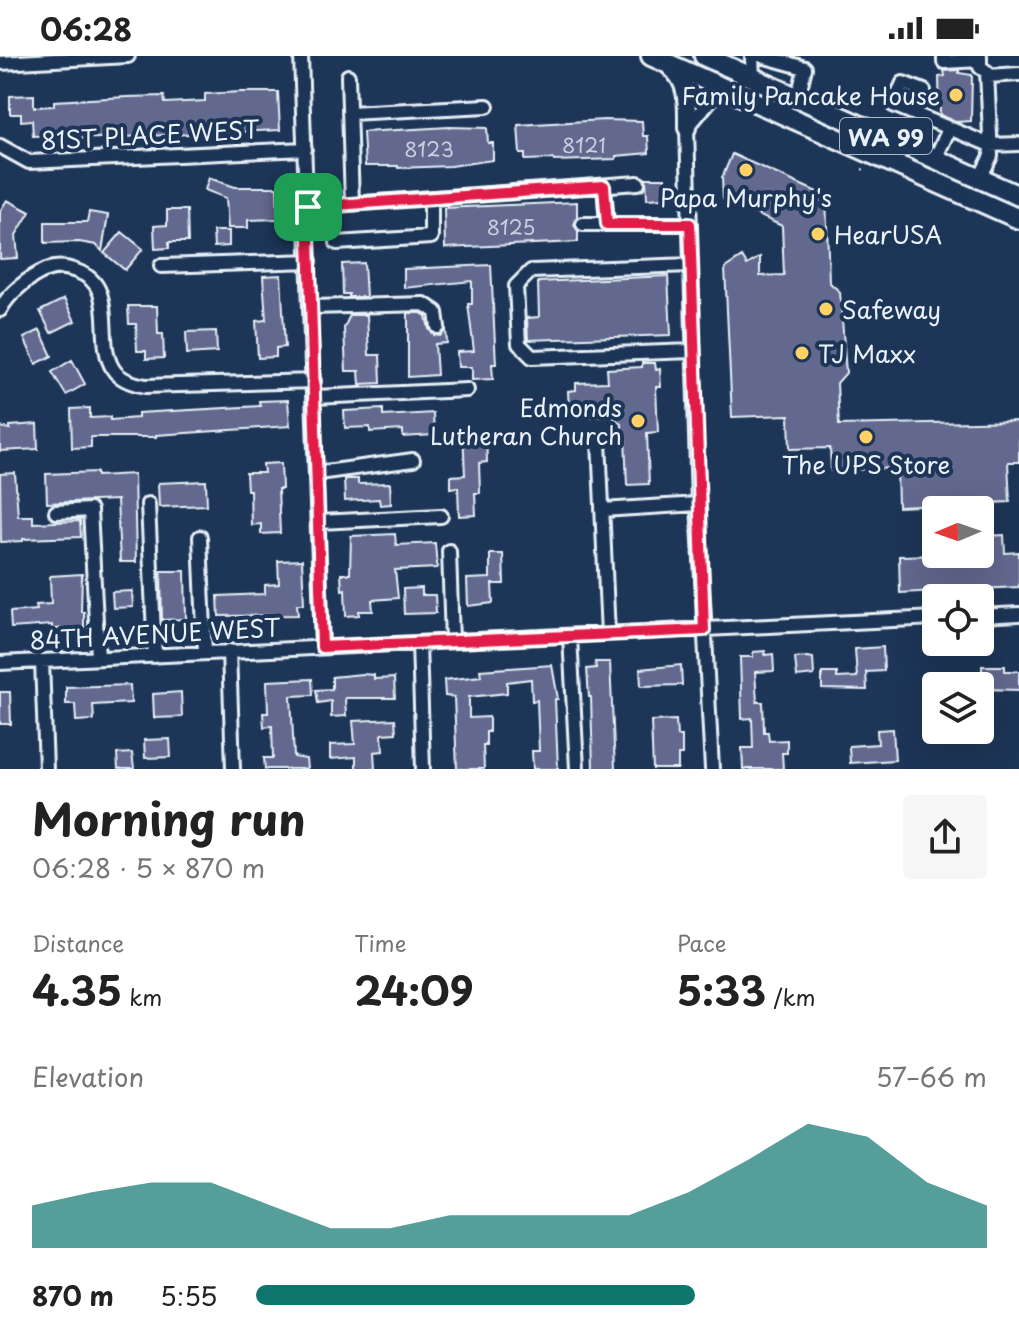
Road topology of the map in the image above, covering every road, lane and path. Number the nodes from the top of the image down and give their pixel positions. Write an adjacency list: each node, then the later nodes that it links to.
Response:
1 (128, 56): 9 (street)
2 (301, 56): 24 (street)
3 (704, 56): 13 (highway, WA 99)
4 (752, 56): 13 (street)
5 (762, 56): 16 (street)
6 (944, 56): 7 (street)
7 (980, 58): 12 (street)
8 (658, 60): 14 (highway, WA 99); 19 (main road)
9 (0, 63)
10 (1019, 74): 12 (street)
11 (348, 76): 18 (street)
12 (988, 76): 22 (street)
13 (753, 78): 16 (highway, WA 99)
14 (725, 90): 19 (street); 35 (highway, WA 99)
15 (924, 91): 20 (street)
16 (798, 97): 25 (highway, WA 99)
17 (487, 106): 18 (street)
18 (349, 113): 33 (street)
19 (687, 128): 38 (street)
20 (949, 129): 22 (street); 25 (street)
21 (1019, 144): 22 (street)
22 (990, 145): 28 (street)
23 (0, 146): 24 (street, 81ST PLACE WEST)
24 (305, 149): 34 (street)
25 (936, 157): 28 (highway, WA 99)
26 (862, 169): 27 (path)
27 (869, 172)
28 (980, 178): 31 (highway, WA 99)
29 (638, 183): 30 (street)
30 (604, 186): 32 (street); 37 (street)
31 (1019, 196)
32 (431, 198): 33 (street); 39 (street)
33 (352, 203): 34 (street)
34 (308, 207): 40 (street)
35 (1019, 219)
36 (583, 224): 37 (street)
37 (607, 224): 38 (street)
38 (690, 224): 41 (street)
39 (337, 243)
40 (310, 261): 42 (street); 43 (street)
41 (690, 265): 46 (street); 46 (street)
42 (161, 266)
43 (312, 307): 45 (street); 47 (street)
44 (0, 310): 47 (street)
45 (438, 327)
46 (692, 351): 54 (street)
47 (314, 381): 49 (street)
48 (467, 390): 49 (street)
49 (314, 397): 52 (street)
50 (599, 441): 55 (street)
51 (413, 460): 52 (street)
52 (318, 473): 58 (street)
53 (148, 504): 72 (street)
54 (698, 504): 55 (street); 64 (street)
55 (602, 510): 65 (street)
56 (56, 512): 73 (street)
57 (441, 516): 58 (street)
58 (319, 522): 69 (street)
59 (200, 537): 71 (street)
60 (449, 551): 67 (street)
61 (1019, 614): 62 (street)
62 (994, 615)
63 (922, 619): 64 (street, 84TH AVENUE WEST)
64 (704, 630): 65 (street, 84TH AVENUE WEST); 80 (street)
65 (608, 634): 66 (street, 84TH AVENUE WEST)
66 (570, 636): 67 (street, 84TH AVENUE WEST); 79 (street)
67 (452, 641): 68 (street, 84TH AVENUE WEST)
68 (419, 643): 69 (street, 84TH AVENUE WEST); 78 (street)
69 (322, 647): 70 (street, 84TH AVENUE WEST)
70 (229, 651): 71 (street, 84TH AVENUE WEST); 77 (street)
71 (205, 653): 72 (street, 84TH AVENUE WEST)
72 (155, 656): 73 (street, 84TH AVENUE WEST)
73 (98, 658): 74 (street, 84TH AVENUE WEST)
74 (42, 661): 75 (street, 84TH AVENUE WEST); 76 (street)
75 (0, 663)
76 (46, 769)
77 (233, 769)
78 (423, 769)
79 (577, 769)
80 (712, 769)

